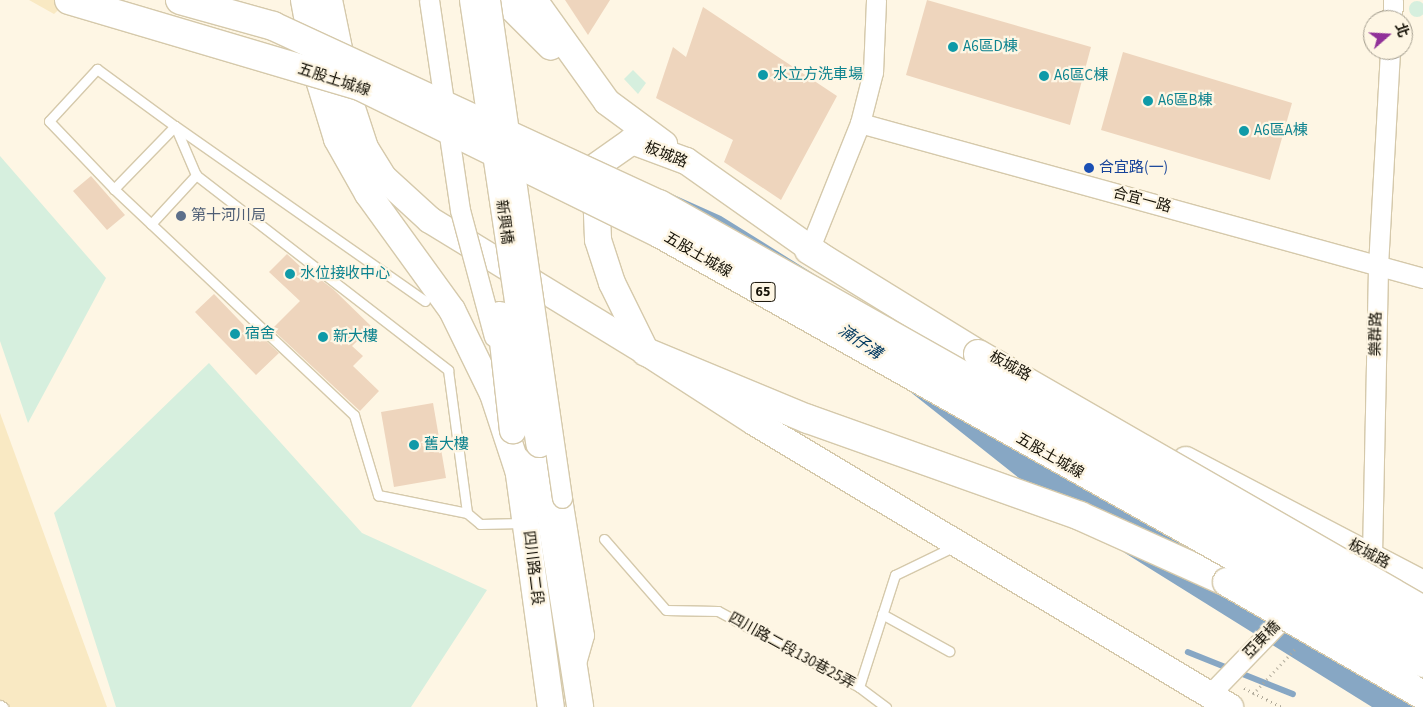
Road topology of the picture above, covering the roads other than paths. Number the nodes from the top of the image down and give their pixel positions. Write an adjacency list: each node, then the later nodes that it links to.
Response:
1 (69, 0): 39 (highway, 五股土城線 / 65, bridge)
2 (180, 0): 37 (highway, 五股土城線 / 65, bridge)
3 (304, 0): 28 (main road)
4 (329, 0): 24 (main road)
5 (429, 0): 25 (street, bridge)
6 (454, 0): 25 (main road, 新興橋, bridge)
7 (473, 0): 27 (main road, 新興橋, bridge)
8 (490, 0): 30 (street, bridge)
9 (504, 0): 13 (main road)
10 (534, 0): 13 (main road)
11 (876, 0): 14 (street)
12 (1389, 60): 21 (street, 樂群路)
13 (607, 102): 16 (main road)
14 (860, 123): 20 (street); 21 (street, 合宜一路)
15 (175, 126): 17 (lane); 18 (lane); 18 (lane); 23 (lane)
16 (686, 161): 20 (main road, 板城路); 24 (main road, 板城路)
17 (196, 174): 19 (lane); 29 (lane)
18 (114, 189): 19 (lane)
19 (151, 224): 29 (lane)
20 (809, 250): 33 (main road, 板城路); 35 (highway, bridge)
21 (1378, 266): 22 (street, 合宜一路); 33 (street, 樂群路)
22 (1423, 278)
23 (425, 301)
24 (646, 352): 32 (main road); 41 (highway, bridge)
25 (509, 393): 26 (main road, 新興橋, bridge)
26 (513, 430): 28 (main road, 四川路二段)
27 (539, 444): 30 (main road, 四川路二段)
28 (520, 476): 30 (main road, 四川路二段)
29 (467, 513): 30 (lane)
30 (551, 517): 43 (main road, 四川路二段); 44 (main road, 四川路二段)
31 (604, 539): 40 (lane, 四川路二段130巷25弄)
32 (961, 543): 36 (lane); 42 (main road)
33 (1372, 554): 34 (main road, 板城路); 42 (street, 亞東橋, bridge)
34 (1423, 584)
35 (1423, 610)
36 (882, 614): 38 (lane); 40 (lane)
37 (1423, 635)
38 (949, 651)
39 (1423, 663)
40 (859, 687): 45 (lane, 四川路二段130巷25弄)
41 (1423, 695)
42 (1220, 701)
43 (551, 707)
44 (580, 707)
45 (886, 707)

